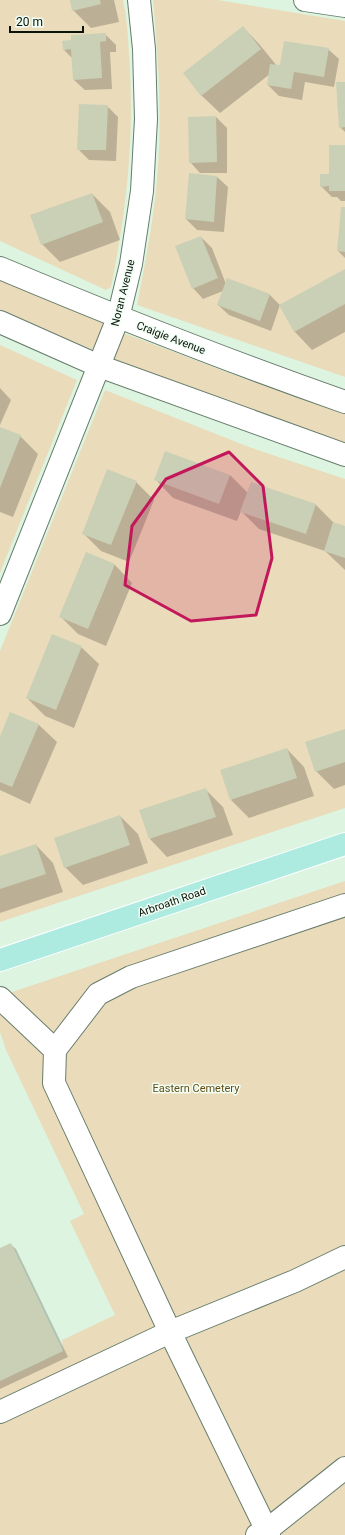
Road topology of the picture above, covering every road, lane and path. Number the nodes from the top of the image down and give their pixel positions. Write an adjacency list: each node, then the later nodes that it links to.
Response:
1 (139, 0): 5 (street, Noran Avenue)
2 (305, 0): 3 (street)
3 (345, 6)
4 (0, 268): 5 (street, Craigie Avenue)
5 (118, 318): 7 (street, Noran Avenue); 8 (street, Craigie Avenue)
6 (0, 322): 7 (street)
7 (99, 366): 9 (street); 10 (street, Noran Avenue)
8 (345, 402)
9 (345, 455)
10 (0, 614)
11 (345, 844): 13 (main road, Arbroath Road)
12 (345, 905): 15 (street)
13 (0, 960)
14 (0, 998): 15 (street)
15 (56, 1050): 17 (street)
16 (345, 1257): 17 (street)
17 (170, 1332): 18 (street); 20 (street)
18 (0, 1412)
19 (345, 1468): 20 (street)
20 (264, 1533)

